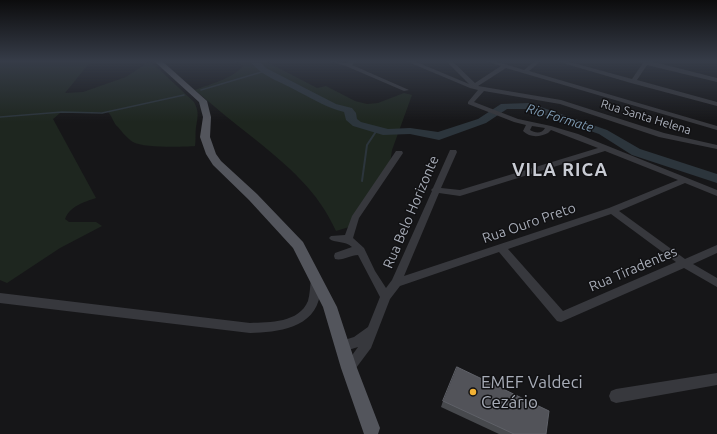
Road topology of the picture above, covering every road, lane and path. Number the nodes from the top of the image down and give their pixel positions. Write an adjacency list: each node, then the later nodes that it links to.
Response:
1 (181, 81): 28 (main road)
2 (388, 81): 10 (street)
3 (462, 81): 8 (street, Rua Santa Helena)
4 (469, 81): 8 (street)
5 (481, 81): 8 (street)
6 (557, 81): 12 (street)
7 (633, 82): 11 (street)
8 (474, 86): 9 (street, Rua Santa Helena)
9 (482, 89): 13 (street, Rua Santa Helena); 14 (street)
10 (406, 90)
11 (717, 104)
12 (717, 128)
13 (717, 147)
14 (606, 148): 17 (street); 18 (street)
15 (453, 152): 18 (street, Rua Belo Horizonte)
16 (398, 153): 22 (street)
17 (686, 180): 19 (street); 20 (street, Rua Ouro Preto)
18 (435, 190): 29 (street, Rua Belo Horizonte)
19 (717, 193)
20 (612, 210): 23 (street, Rua Ouro Preto); 27 (street)
21 (334, 238): 22 (street)
22 (348, 239): 25 (street)
23 (501, 247): 27 (street, Rua Tiradentes); 29 (street, Rua Ouro Preto)
24 (717, 249): 27 (street, Rua Tiradentes)
25 (361, 251): 26 (street); 31 (street)
26 (339, 256)
27 (684, 263): 30 (street)
28 (316, 278): 32 (street); 34 (main road)
29 (396, 283): 31 (street)
30 (717, 283)
31 (385, 297): 33 (street)
32 (0, 298)
33 (372, 330): 34 (street); 35 (street)
34 (342, 346): 35 (main road)
35 (349, 368): 38 (main road)
36 (717, 379): 37 (street)
37 (616, 396)
38 (371, 428)

